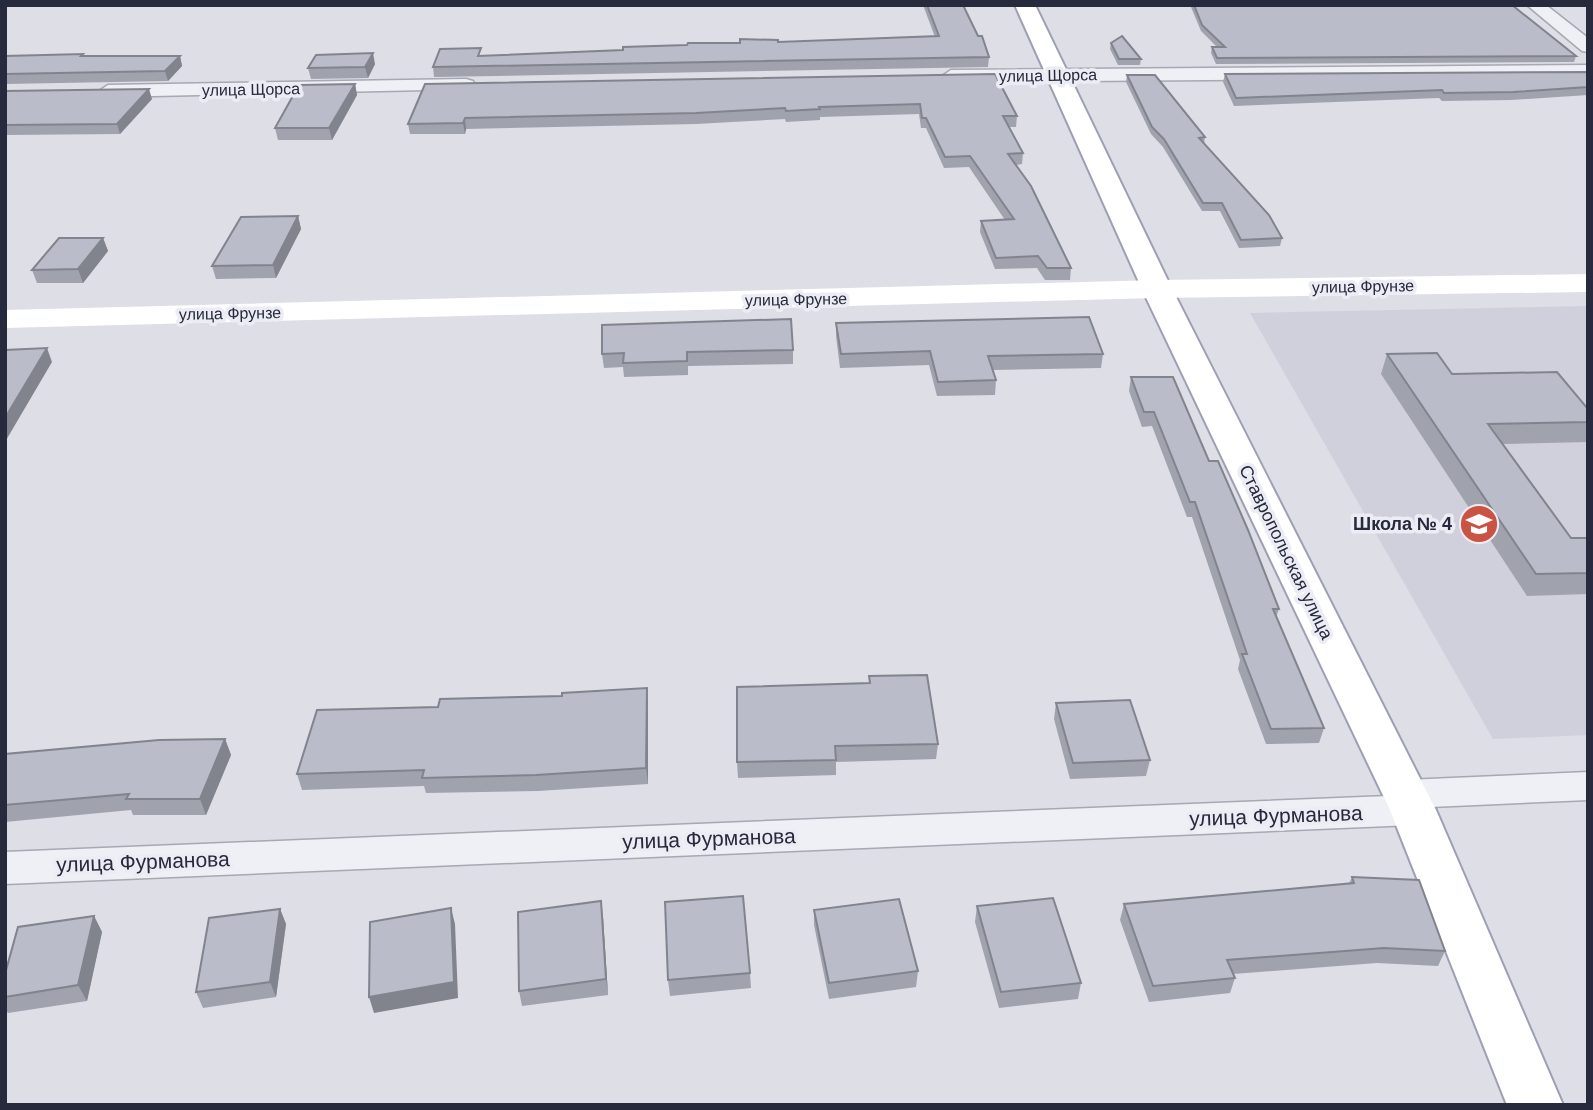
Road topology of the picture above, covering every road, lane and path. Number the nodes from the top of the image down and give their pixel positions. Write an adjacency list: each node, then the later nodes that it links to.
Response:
1 (1026, 5): 5 (main road, Ставропольская улица)
2 (1535, 5): 3 (street)
3 (1588, 47)
4 (1588, 71): 5 (street, улица Щорса)
5 (1059, 74): 6 (street, улица Щорса); 10 (main road, Ставропольская улица)
6 (934, 76)
7 (490, 84): 8 (street, улица Щорса)
8 (88, 92)
9 (1588, 283): 10 (main road, улица Фрунзе)
10 (1157, 289): 11 (main road, улица Фрунзе); 13 (main road, Ставропольская улица)
11 (5, 319)
12 (1588, 786): 13 (street, улица Фурманова)
13 (1409, 802): 14 (street, улица Фурманова); 15 (main road, Ставропольская улица)
14 (5, 868)
15 (1535, 1105)

